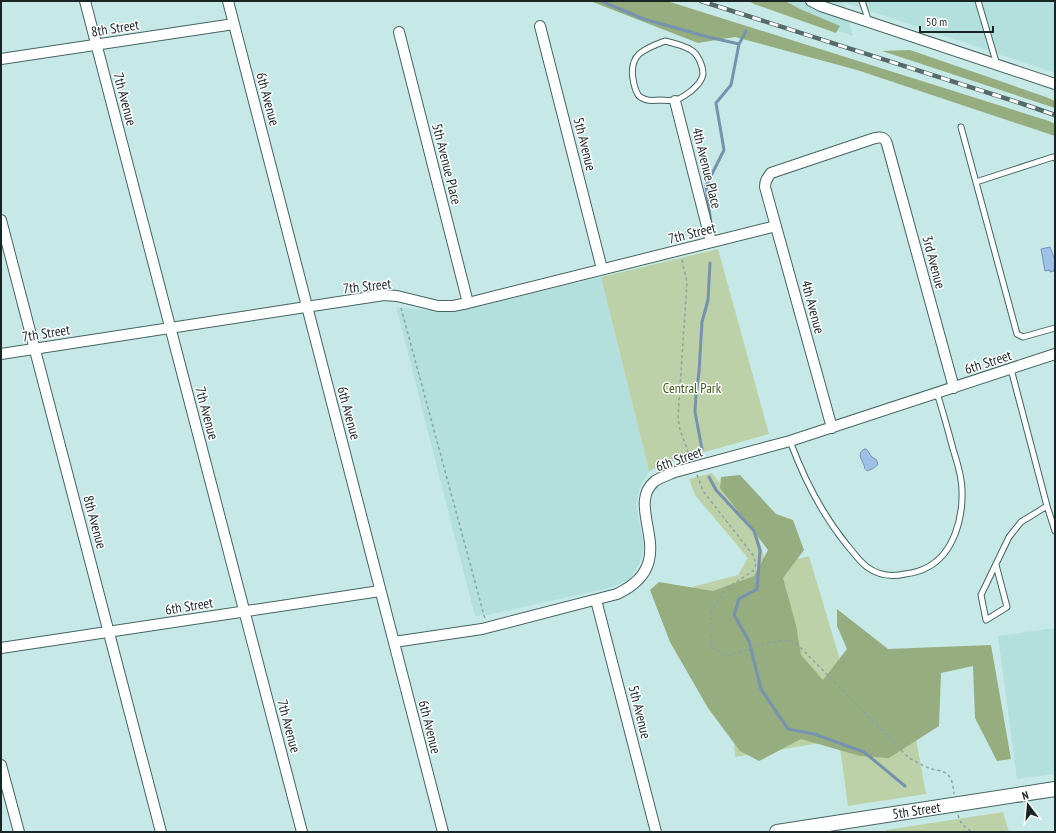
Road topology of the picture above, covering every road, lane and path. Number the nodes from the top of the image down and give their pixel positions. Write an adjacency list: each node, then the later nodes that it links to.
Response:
1 (85, 1): 10 (street, 7th Avenue)
2 (228, 1): 7 (street, 6th Avenue)
3 (811, 1): 6 (street)
4 (862, 1): 6 (lane)
5 (978, 1): 12 (lane)
6 (870, 22): 12 (street)
7 (234, 24): 10 (street, 8th Street); 25 (street, 6th Avenue)
8 (540, 26): 22 (street, 5th Avenue)
9 (399, 32): 24 (street, 5th Avenue Place)
10 (96, 45): 11 (street, 8th Street); 26 (street, 7th Avenue)
11 (1, 59)
12 (997, 65): 13 (street)
13 (1055, 84)
14 (675, 100): 14 (lane); 21 (street, 4th Avenue Place)
15 (961, 127): 17 (lane)
16 (1055, 158): 17 (lane)
17 (976, 182): 27 (lane)
18 (767, 193): 20 (street, 4th Avenue); 32 (street, 3rd Avenue)
19 (1, 220): 28 (street, 8th Avenue)
20 (776, 226): 21 (street, 7th Street); 34 (street, 4th Avenue)
21 (711, 242): 22 (street, 7th Street)
22 (602, 269): 24 (street, 7th Street)
23 (397, 296): 24 (street, 7th Street); 25 (street, 7th Street); 42 (path)
24 (468, 303)
25 (307, 307): 26 (street, 7th Street); 39 (street, 6th Avenue)
26 (170, 328): 28 (street, 7th Street); 41 (street, 7th Avenue)
27 (1055, 328)
28 (35, 349): 29 (street, 7th Street); 43 (street, 8th Avenue)
29 (1, 354)
30 (1055, 354): 31 (street, 6th Street)
31 (1011, 369): 32 (street, 6th Street); 36 (lane)
32 (954, 388): 33 (street, 6th Street)
33 (937, 393): 34 (street, 6th Street); 35 (lane)
34 (832, 428): 35 (street, 6th Street)
35 (790, 441): 40 (street, 6th Street)
36 (1047, 506): 37 (lane); 38 (lane)
37 (1055, 531)
38 (996, 565): 38 (lane)
39 (380, 591): 41 (street, 6th Street); 44 (street, 6th Avenue)
40 (596, 600): 42 (street, 6th Street); 54 (street, 5th Avenue)
41 (244, 612): 43 (street, 6th Street); 52 (street, 7th Avenue)
42 (487, 628): 44 (street, 6th Street)
43 (109, 632): 45 (street, 6th Street); 51 (street, 8th Avenue)
44 (394, 642): 53 (street, 6th Avenue)
45 (1, 648)
46 (746, 650): 49 (path)
47 (1, 765): 50 (street)
48 (1055, 789): 49 (street, 5th Street)
49 (956, 804): 55 (street, 5th Street); 56 (path)
50 (18, 832)
51 (161, 832)
52 (302, 832)
53 (442, 832)
54 (656, 832)
55 (777, 832)
56 (974, 832)

